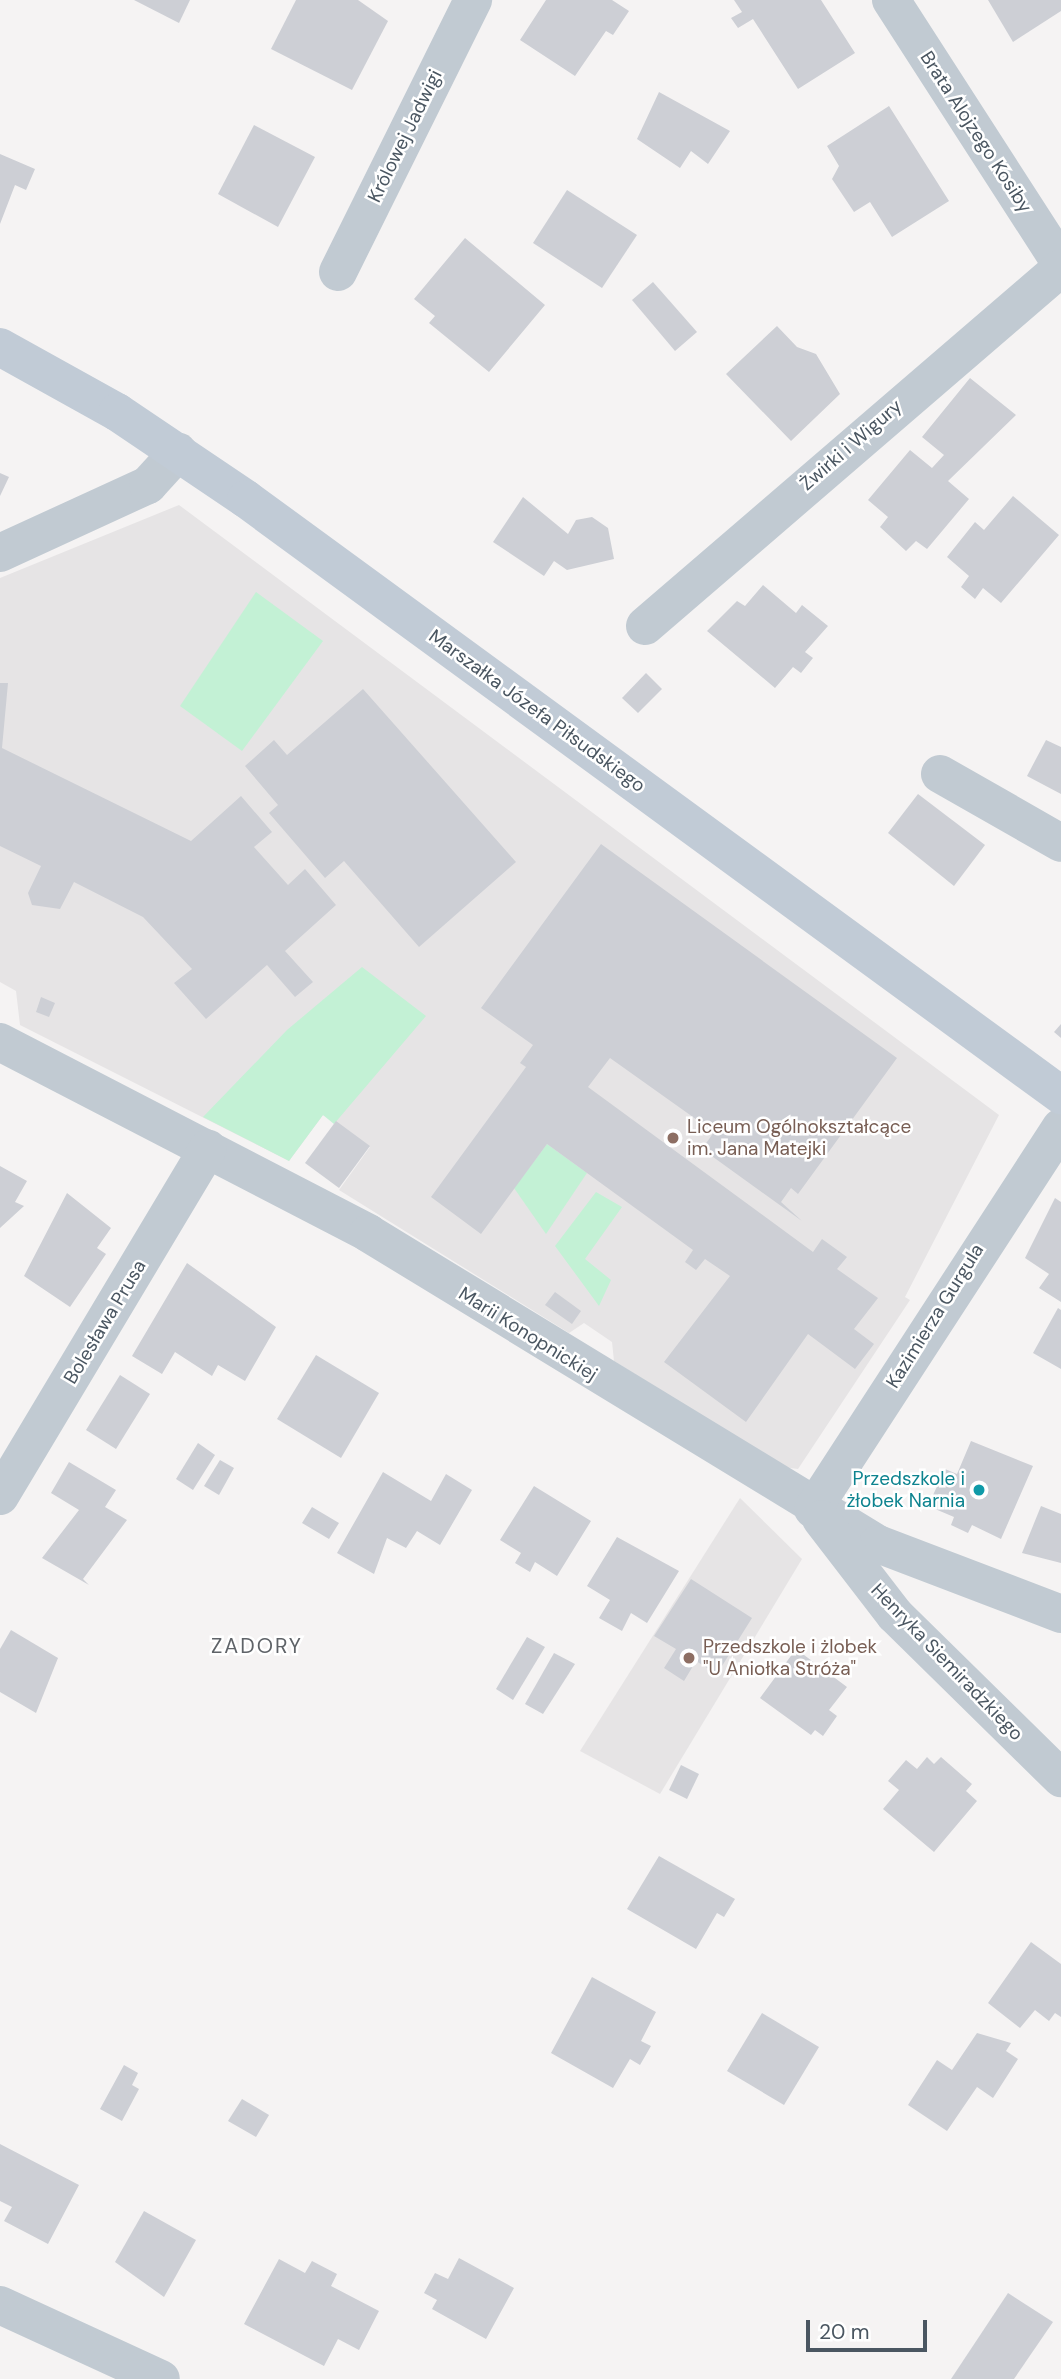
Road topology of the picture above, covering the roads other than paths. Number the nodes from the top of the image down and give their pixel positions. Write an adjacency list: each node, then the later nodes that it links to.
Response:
1 (473, 0): 4 (street, Królowej Jadwigi)
2 (891, 0): 3 (street, Brata Alojzego Kosiby)
3 (1061, 266): 8 (street, Żwirki i Wigury)
4 (338, 272)
5 (0, 347): 6 (main road, Marszałka Józefa Piłsudskiego)
6 (178, 452): 7 (street); 12 (main road, Marszałka Józefa Piłsudskiego)
7 (0, 553)
8 (645, 626)
9 (940, 774): 10 (street)
10 (1061, 844)
11 (0, 1042): 14 (street, Marii Konopnickiej)
12 (1061, 1095)
13 (1061, 1127): 16 (street, Kazimierza Gurgula)
14 (208, 1149): 15 (street, Bolesława Prusa); 16 (street, Marii Konopnickiej)
15 (0, 1496)
16 (813, 1509): 17 (street, Marii Konopnickiej); 18 (street, Henryka Siemiradzkiego)
17 (1061, 1614)
18 (1061, 1778)
19 (0, 2305): 20 (street)
20 (161, 2379)

